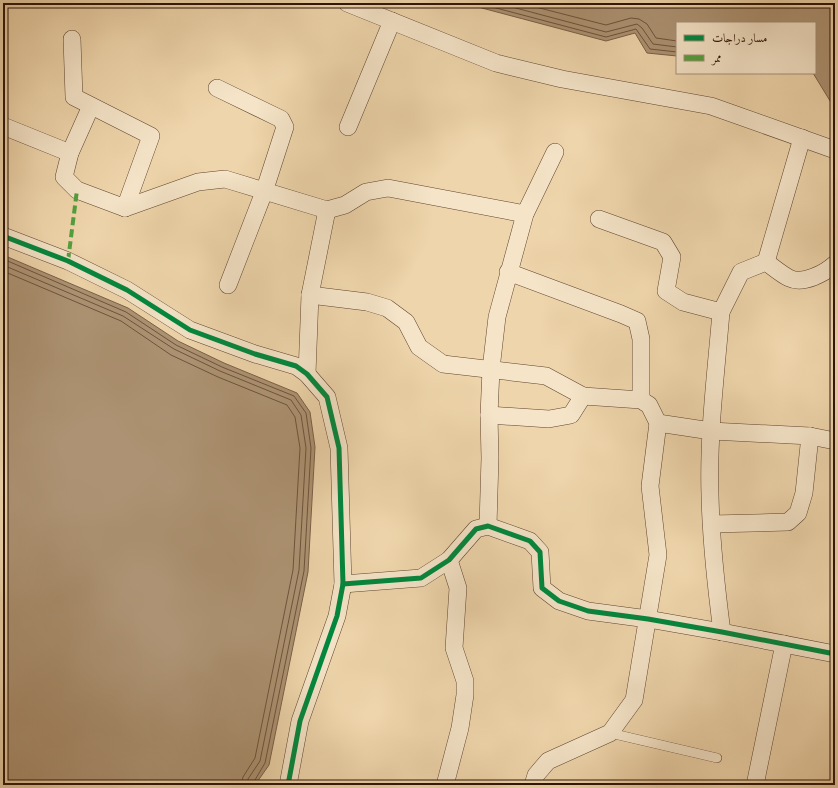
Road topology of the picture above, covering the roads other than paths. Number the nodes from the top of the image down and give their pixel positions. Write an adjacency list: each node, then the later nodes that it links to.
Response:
1 (347, 3): 2 (street)
2 (392, 21): 7 (street); 8 (street)
3 (72, 40): 5 (street)
4 (217, 88): 12 (street)
5 (91, 106): 11 (street); 13 (street)
6 (3, 126): 11 (street)
7 (348, 127)
8 (802, 138): 9 (street); 18 (street)
9 (835, 150)
10 (555, 152): 15 (street)
11 (70, 153): 13 (street)
12 (264, 192): 13 (street); 14 (street); 21 (street)
13 (125, 208)
14 (327, 210): 15 (street); 22 (street)
15 (525, 214): 20 (street)
16 (599, 219): 23 (street)
17 (3, 236): 25 (street)
18 (766, 262): 19 (street); 23 (street)
19 (835, 264)
20 (508, 272): 24 (street); 27 (street)
21 (228, 285)
22 (310, 295): 24 (street); 25 (street)
23 (721, 312): 30 (street)
24 (491, 369): 26 (street); 28 (street)
25 (307, 374): 36 (street)
26 (583, 396): 27 (street); 28 (street)
27 (641, 400): 29 (street)
28 (489, 415): 34 (street)
29 (658, 423): 30 (street); 37 (street)
30 (711, 431): 31 (street); 33 (street)
31 (810, 436): 32 (street); 33 (street)
32 (835, 441)
33 (712, 524): 38 (street)
34 (488, 526): 35 (street); 37 (street)
35 (449, 560): 36 (street); 44 (street)
36 (343, 584): 43 (street)
37 (648, 619): 38 (street); 41 (street)
38 (722, 632): 39 (street)
39 (784, 644): 40 (street); 46 (street)
40 (835, 654)
41 (610, 734): 42 (lane); 45 (street)
42 (717, 758)
43 (288, 785)
44 (445, 785)
45 (533, 785)
46 (755, 785)

